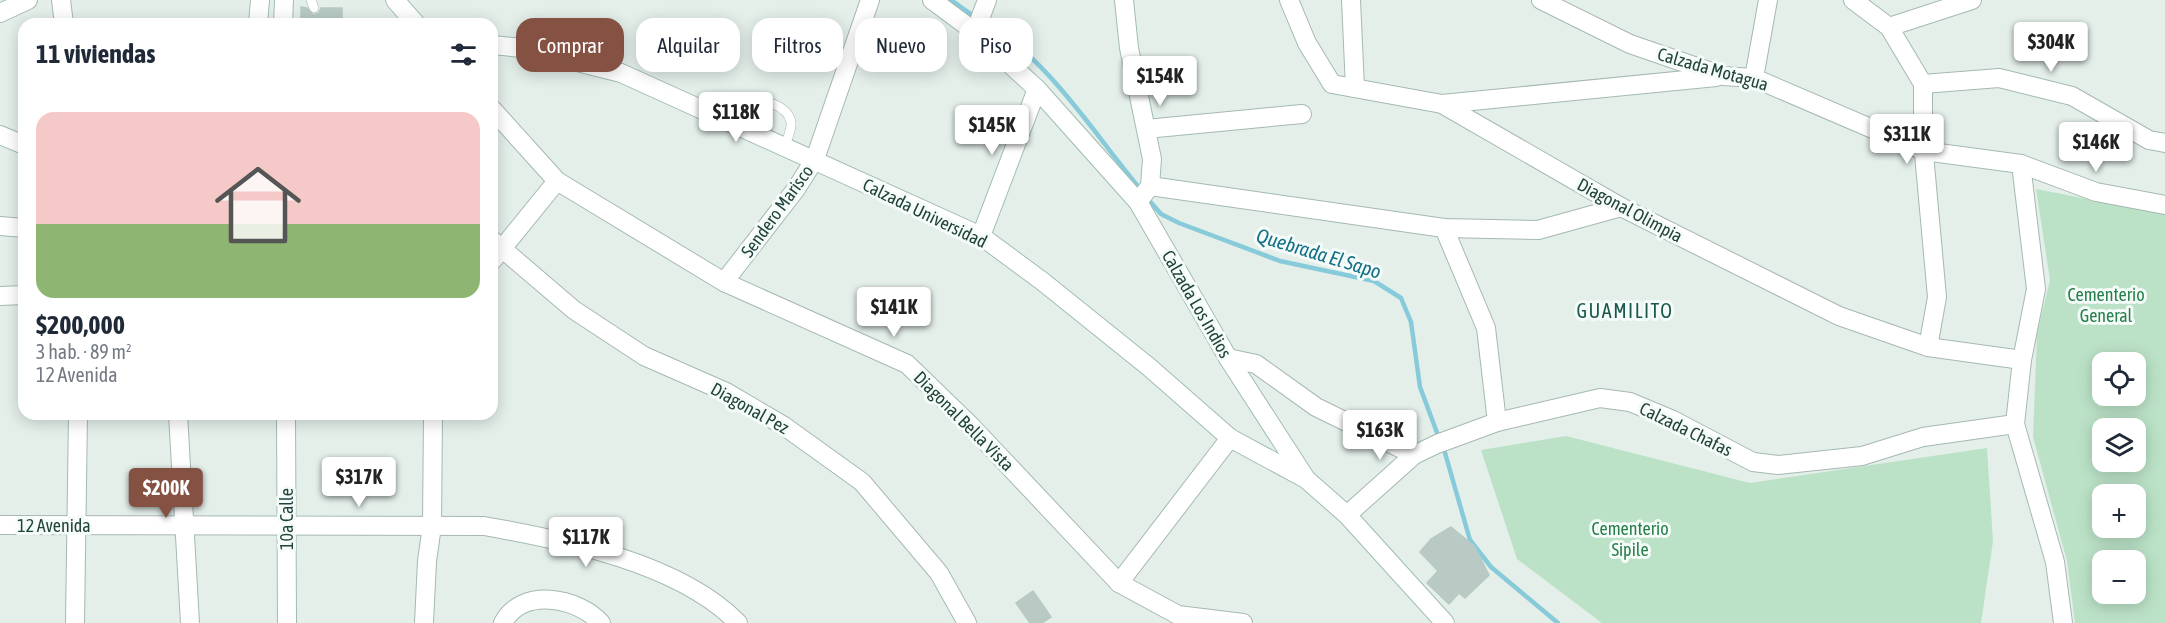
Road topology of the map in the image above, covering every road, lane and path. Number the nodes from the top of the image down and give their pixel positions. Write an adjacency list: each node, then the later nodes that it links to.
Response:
1 (60, 0): 16 (street)
2 (284, 0): 17 (street)
3 (395, 0): 18 (street)
4 (870, 0): 41 (street, Sendero Marisco)
5 (932, 0): 19 (street, Calzada Los Indios)
6 (1124, 0): 34 (street)
7 (1289, 0): 27 (street, Diagonal Olimpia)
8 (1351, 0): 27 (street)
9 (1540, 0): 24 (street, Calzada Motagua)
10 (1768, 0): 25 (street)
11 (1853, 0): 21 (street)
12 (1972, 0): 21 (street)
13 (986, 1): 20 (street)
14 (21, 2): 15 (street)
15 (0, 14)
16 (63, 18)
17 (283, 18)
18 (411, 18)
19 (961, 18)
20 (979, 18)
21 (1889, 27): 26 (street)
22 (498, 46): 32 (street, Calzada Universidad)
23 (1020, 72): 28 (street, Calzada Los Indios)
24 (1723, 76): 25 (street, Calzada Motagua); 29 (street)
25 (1754, 78): 40 (street, Calzada Motagua)
26 (1923, 84): 38 (street); 40 (street)
27 (1355, 88): 29 (street, Diagonal Olimpia)
28 (1037, 89): 45 (street, Calzada Los Indios); 51 (street)
29 (1442, 104): 47 (street, Diagonal Olimpia)
30 (1302, 114): 34 (street)
31 (498, 116): 43 (street, Diagonal Bella Vista)
32 (726, 119): 39 (street, Calzada Universidad); 39 (lane)
33 (0, 122): 35 (street)
34 (1146, 129): 44 (street)
35 (18, 130)
36 (0, 135): 37 (street)
37 (18, 142)
38 (2165, 143)
39 (785, 145): 41 (street, Calzada Universidad)
40 (1924, 151): 42 (street, Calzada Motagua); 57 (street)
41 (815, 159): 51 (street, Calzada Universidad); 54 (street, Sendero Marisco)
42 (2021, 164): 46 (street, Calzada Motagua); 59 (street)
43 (557, 182): 52 (street); 54 (street, Diagonal Bella Vista)
44 (1150, 186): 45 (street); 50 (street)
45 (1138, 202): 58 (street, Calzada Los Indios)
46 (2165, 205)
47 (1621, 207): 50 (street); 57 (street, Diagonal Olimpia)
48 (0, 226): 49 (street)
49 (18, 228)
50 (1444, 228): 64 (street)
51 (981, 236): 66 (street, Calzada Universidad)
52 (498, 248)
53 (498, 252): 83 (street, Diagonal Pez)
54 (724, 282): 75 (street, Diagonal Bella Vista)
55 (18, 295): 56 (street)
56 (0, 296)
57 (1928, 347): 59 (street, Diagonal Olimpia)
58 (1228, 358): 67 (street); 68 (street, Calzada Los Indios)
59 (2022, 360): 65 (street)
60 (78, 420): 71 (street)
61 (178, 420): 72 (street)
62 (285, 420): 73 (street, 10a Calle)
63 (433, 420): 74 (street)
64 (1497, 422): 65 (street, Calzada Chafas); 67 (street, Calzada Chafas)
65 (2015, 424): 86 (street)
66 (1230, 438): 68 (street, Calzada Universidad); 75 (street)
67 (1414, 455): 69 (street, Calzada Chafas)
68 (1306, 479): 69 (street, Calzada Los Indios)
69 (1347, 515): 85 (street, Calzada Los Indios)
70 (0, 525): 71 (street, 12 Avenida)
71 (76, 525): 72 (street, 12 Avenida); 76 (street)
72 (186, 526): 73 (street, 12 Avenida); 77 (street)
73 (286, 526): 74 (street, 12 Avenida); 78 (street, 10a Calle)
74 (432, 526): 79 (street); 82 (street, 12 Avenida)
75 (1119, 583): 84 (street, Diagonal Bella Vista)
76 (75, 623)
77 (190, 623)
78 (287, 623)
79 (424, 623)
80 (503, 623): 81 (street)
81 (601, 623)
82 (738, 623)
83 (967, 623)
84 (1243, 623)
85 (1445, 623)
86 (2063, 623)

